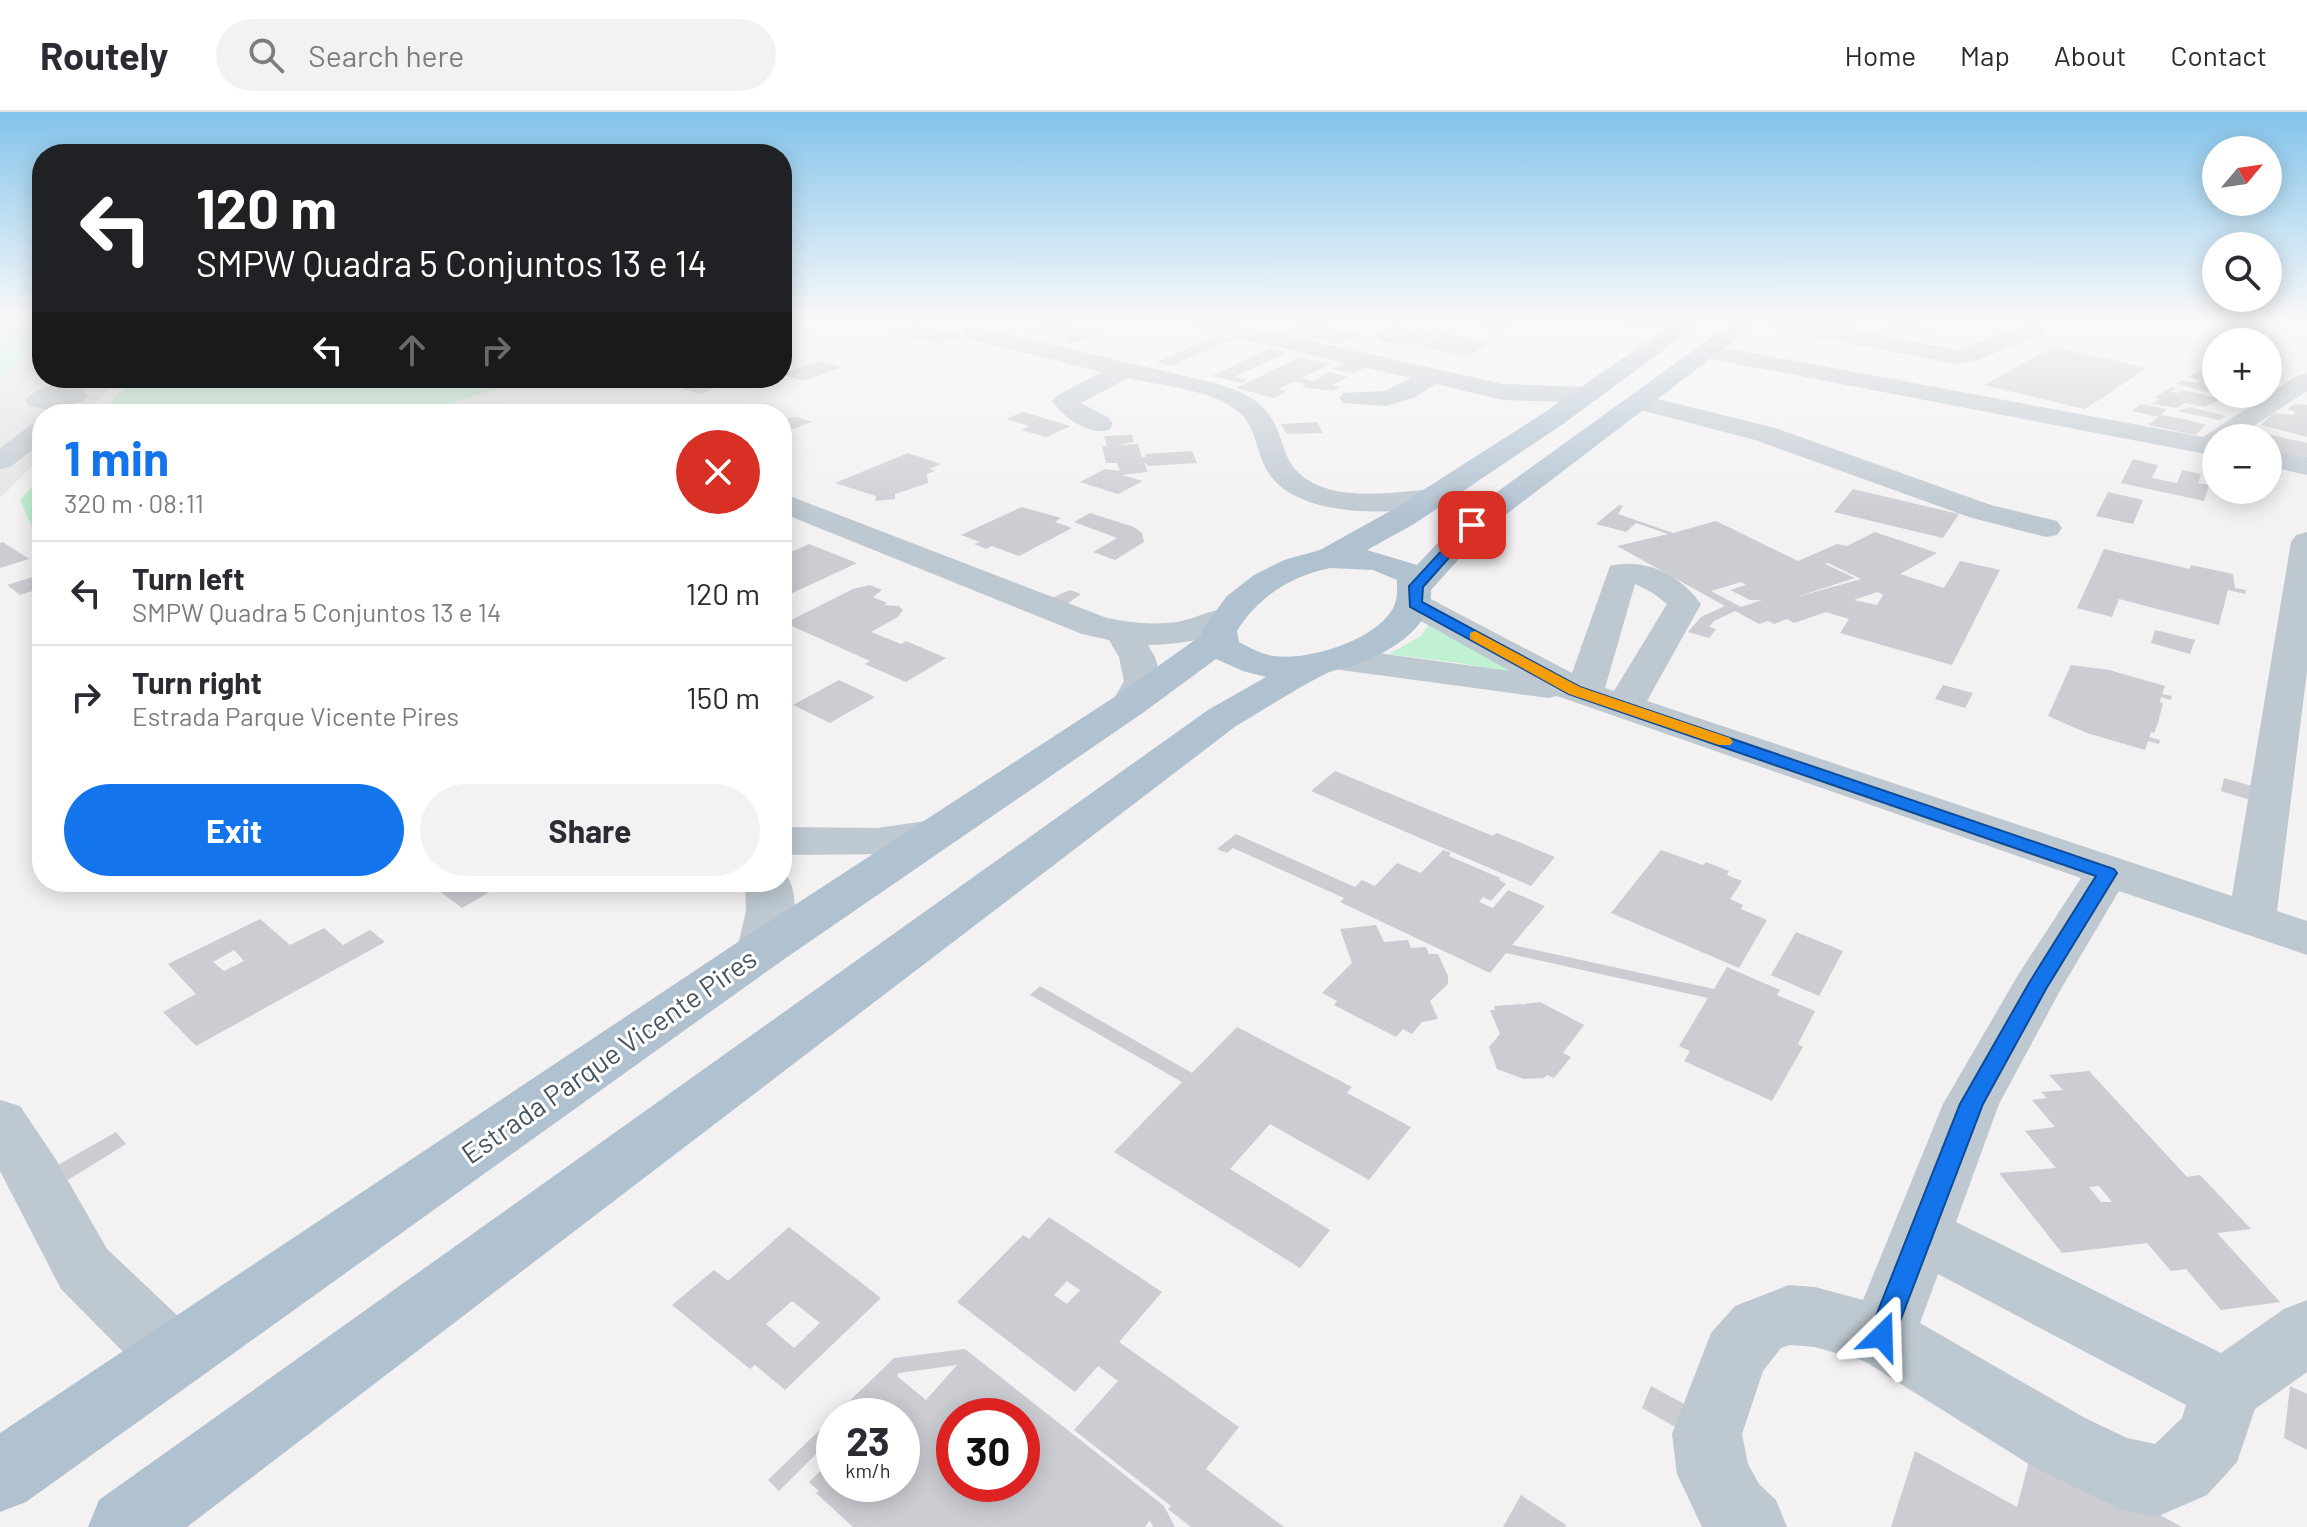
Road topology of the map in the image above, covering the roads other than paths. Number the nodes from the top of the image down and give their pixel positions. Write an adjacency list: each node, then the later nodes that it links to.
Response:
1 (1092, 387): 14 (street)
2 (1186, 387): 21 (street)
3 (1413, 387): 11 (street)
4 (1483, 387): 9 (street)
5 (1599, 387): 10 (main road)
6 (1663, 387): 12 (main road)
7 (1905, 387): 17 (street)
8 (2296, 387): 15 (street)
9 (1503, 392): 10 (street); 13 (street)
10 (1588, 395): 13 (main road)
11 (1352, 398)
12 (1642, 403): 24 (street); 28 (main road)
13 (1550, 421): 22 (main road)
14 (1100, 424)
15 (2240, 424)
16 (32, 437): 18 (street)
17 (2202, 440)
18 (0, 461)
19 (2282, 461): 20 (street)
20 (2307, 466)
21 (1327, 498): 22 (street); 25 (street)
22 (1431, 498): 25 (main road)
23 (792, 506): 30 (street)
24 (2046, 528)
25 (1368, 539): 27 (main road)
26 (2307, 542): 39 (street)
27 (1330, 558): 28 (main road); 29 (main road, Estrada Parque Vicente Pires)
28 (1416, 595): 31 (main road); 32 (street)
29 (1223, 629): 30 (street); 31 (main road); 33 (main road, Estrada Parque Vicente Pires)
30 (1123, 634): 33 (street)
31 (1328, 662): 32 (street); 49 (main road)
32 (1579, 692): 34 (street); 34 (street)
33 (1130, 704): 35 (main road, Estrada Parque Vicente Pires)
34 (1624, 707): 37 (street)
35 (933, 834): 36 (street); 41 (main road, Estrada Parque Vicente Pires)
36 (792, 841)
37 (2107, 873): 39 (street); 43 (street)
38 (769, 892): 41 (street)
39 (2252, 920): 40 (street)
40 (2307, 938)
41 (762, 950): 46 (main road, Estrada Parque Vicente Pires)
42 (0, 1122): 46 (street)
43 (1922, 1235): 45 (street); 47 (street)
44 (2307, 1330): 47 (street)
45 (1882, 1336): 47 (street); 50 (street)
46 (173, 1356): 48 (main road, Estrada Parque Vicente Pires)
47 (2225, 1390)
48 (0, 1476)
49 (161, 1515)
50 (1749, 1527)

